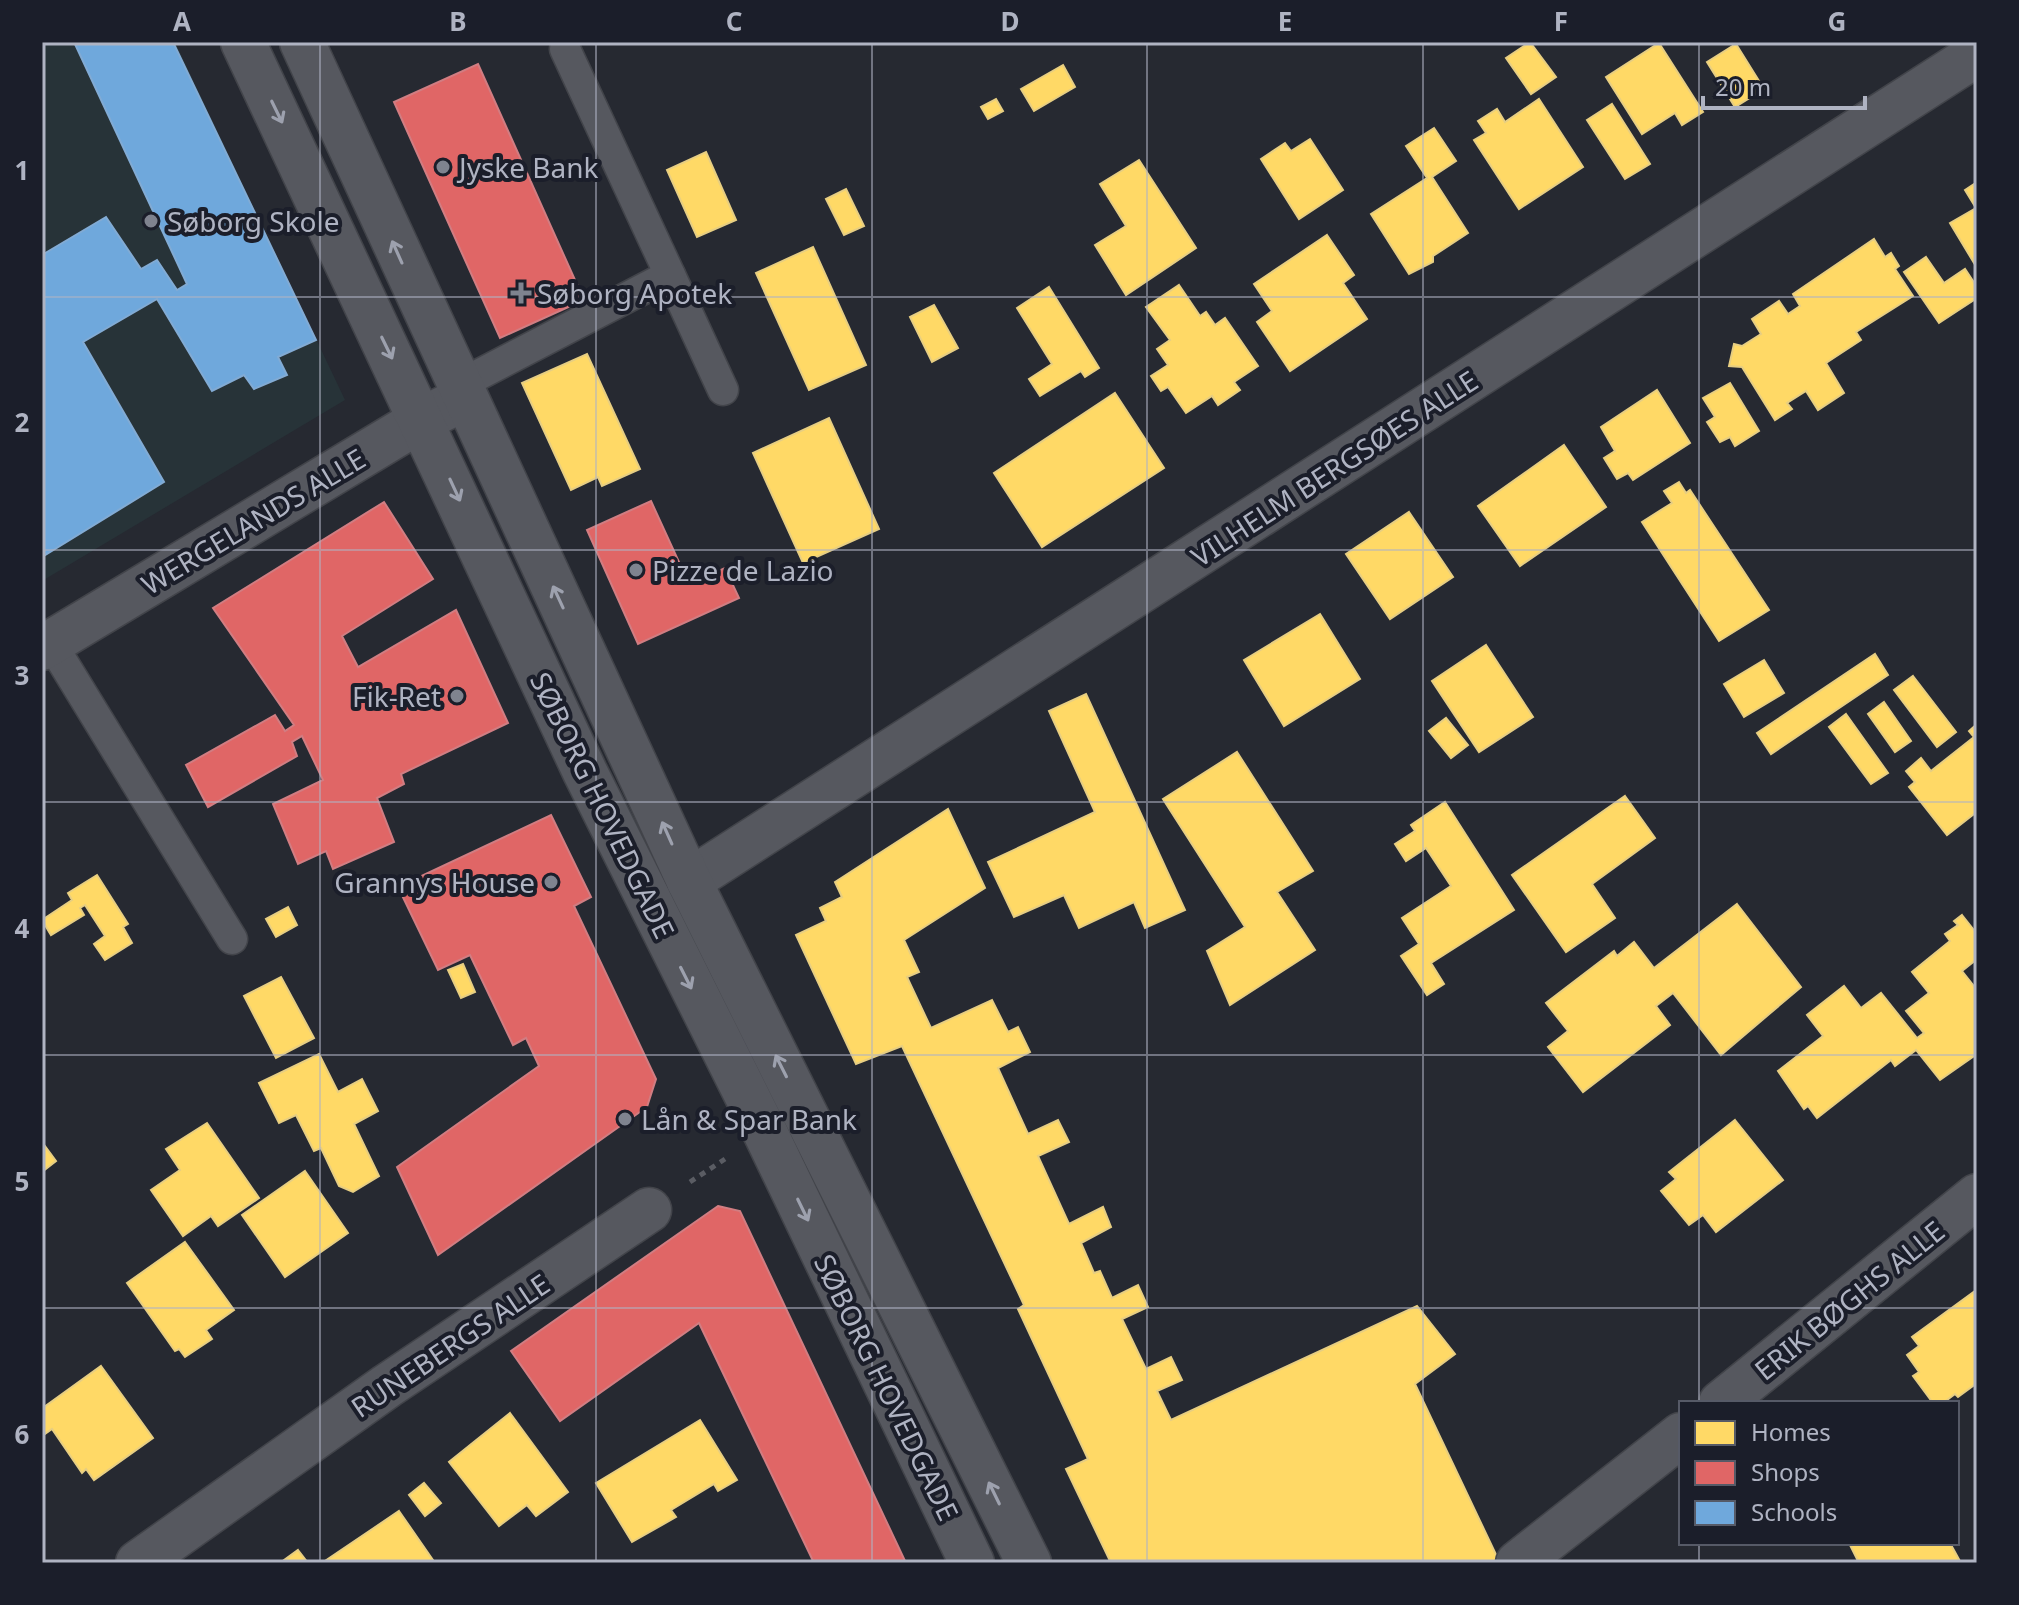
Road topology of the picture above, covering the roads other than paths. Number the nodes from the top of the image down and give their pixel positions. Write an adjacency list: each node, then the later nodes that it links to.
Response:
1 (243, 42): 8 (street, SØBORG HOVEDGADE, one-way to 8)
2 (302, 42): 7 (street, SØBORG HOVEDGADE, one-way to 2)
3 (565, 49): 5 (lane)
4 (1977, 54): 10 (street, VILHELM BERGSØES ALLE)
5 (670, 275): 6 (lane); 7 (lane)
6 (723, 390)
7 (462, 392): 8 (street, WERGELANDS ALLE); 10 (street, SØBORG HOVEDGADE, one-way to 7)
8 (421, 420): 9 (street, WERGELANDS ALLE); 17 (street, SØBORG HOVEDGADE, one-way to 17)
9 (46, 646): 11 (lane)
10 (689, 881): 18 (street, SØBORG HOVEDGADE, one-way to 10)
11 (232, 939)
12 (1977, 1196): 14 (street, ERIK BØGHS ALLE)
13 (649, 1210): 16 (street, RUNEBERGS ALLE)
14 (1723, 1401)
15 (1679, 1437): 19 (street)
16 (138, 1563)
17 (972, 1563)
18 (1029, 1563)
19 (1518, 1563)

